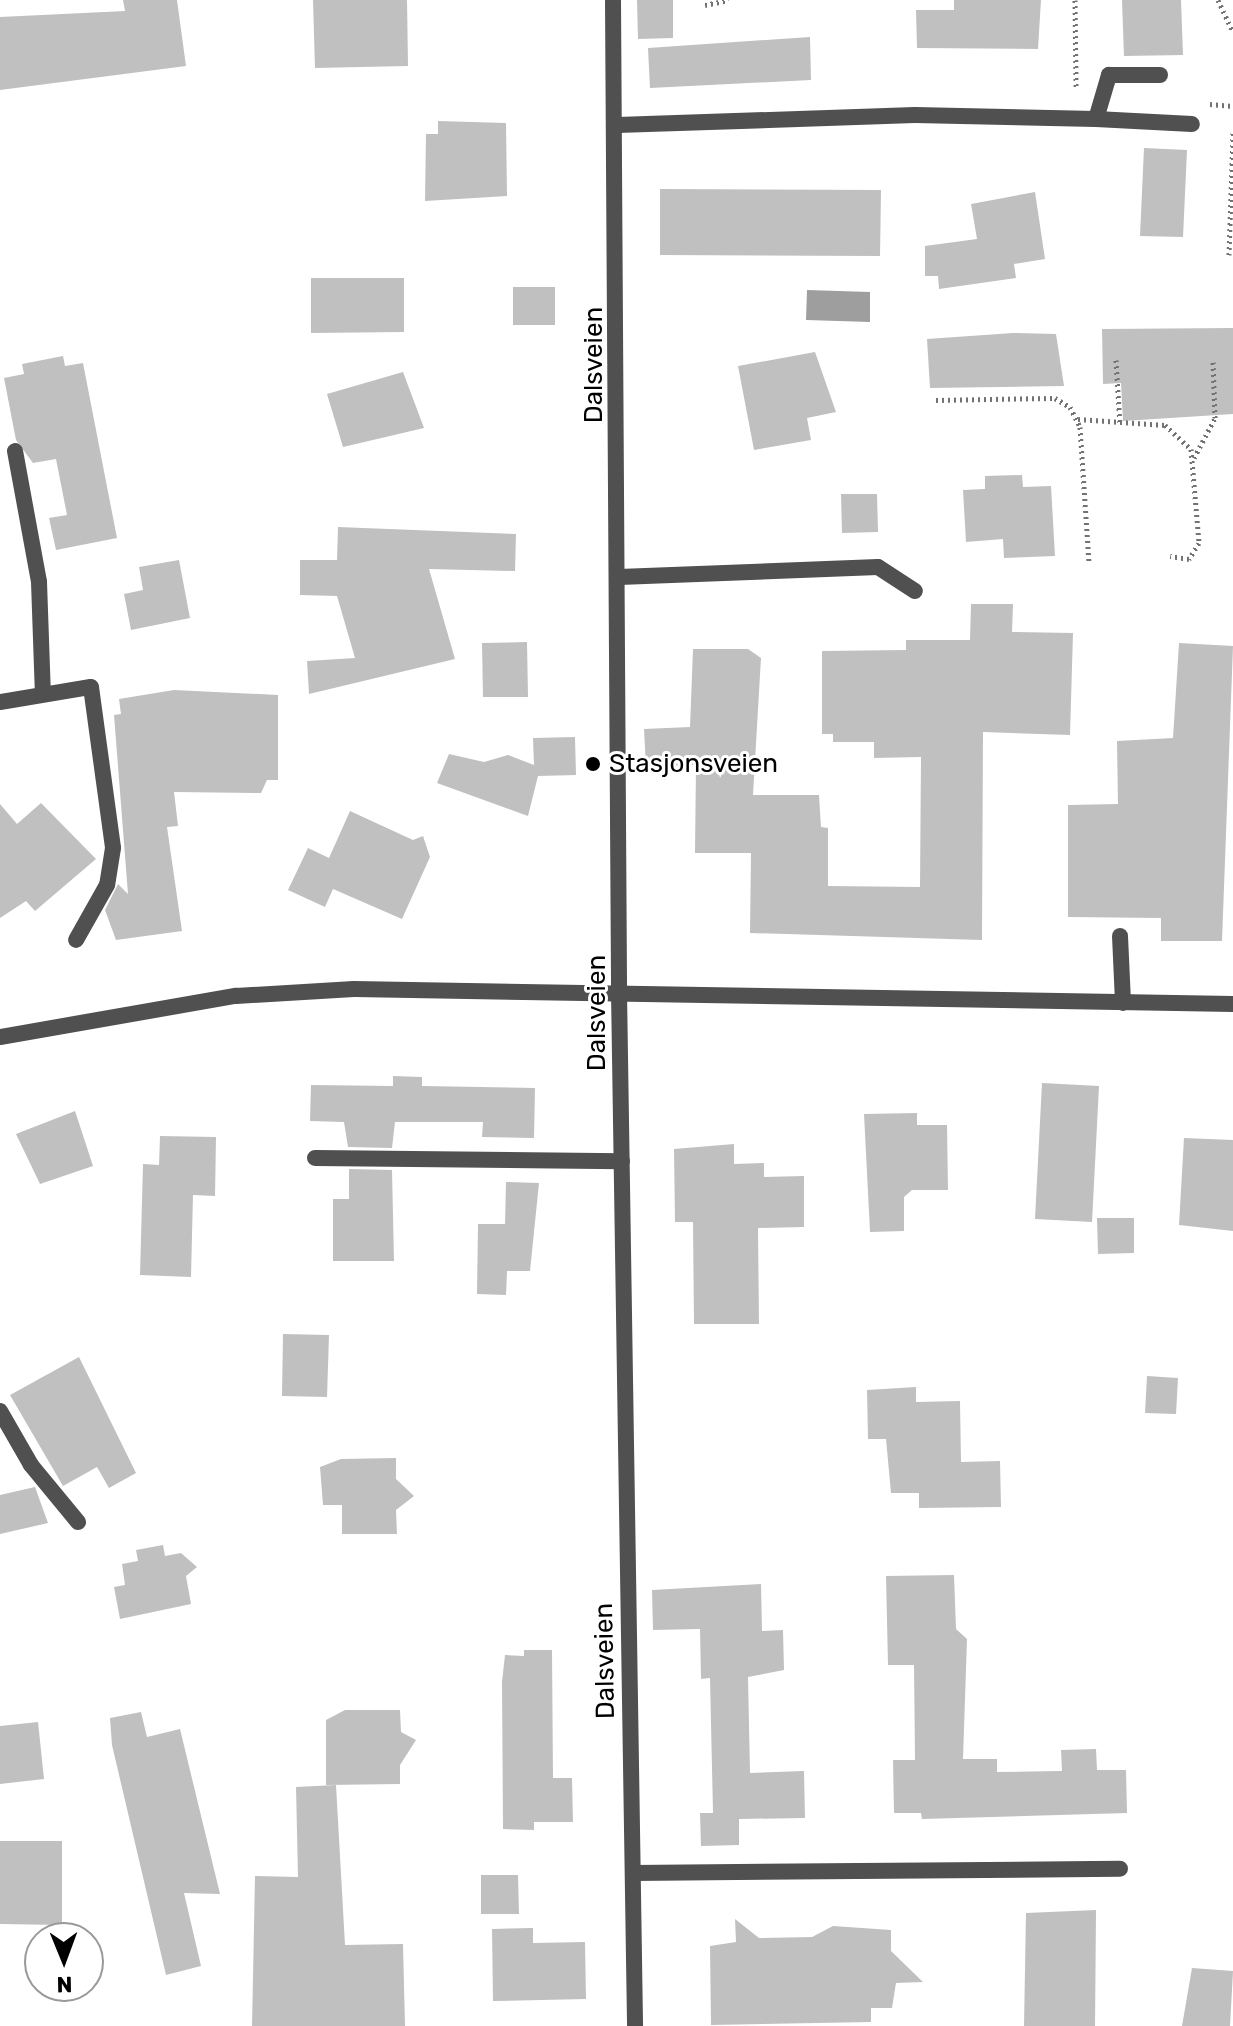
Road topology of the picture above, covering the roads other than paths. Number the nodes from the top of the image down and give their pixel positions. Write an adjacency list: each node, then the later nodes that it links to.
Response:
1 (613, 0): 5 (street, Dalsveien)
2 (1160, 75): 3 (street)
3 (1096, 119): 4 (street); 5 (street)
4 (1192, 124)
5 (617, 125): 7 (street, Dalsveien)
6 (15, 451): 9 (street)
7 (619, 577): 8 (street); 13 (street, Dalsveien)
8 (915, 591)
9 (43, 694): 10 (street); 12 (street)
10 (0, 702)
11 (1120, 936): 14 (street)
12 (76, 940)
13 (619, 992): 14 (street); 16 (street); 18 (street, Dalsveien)
14 (1123, 1003): 15 (street)
15 (1233, 1004)
16 (0, 1037)
17 (315, 1158): 18 (street)
18 (622, 1161): 22 (street, Dalsveien)
19 (0, 1411): 20 (street)
20 (78, 1522)
21 (1120, 1869): 22 (street)
22 (633, 1873): 23 (street, Dalsveien)
23 (635, 2026)

